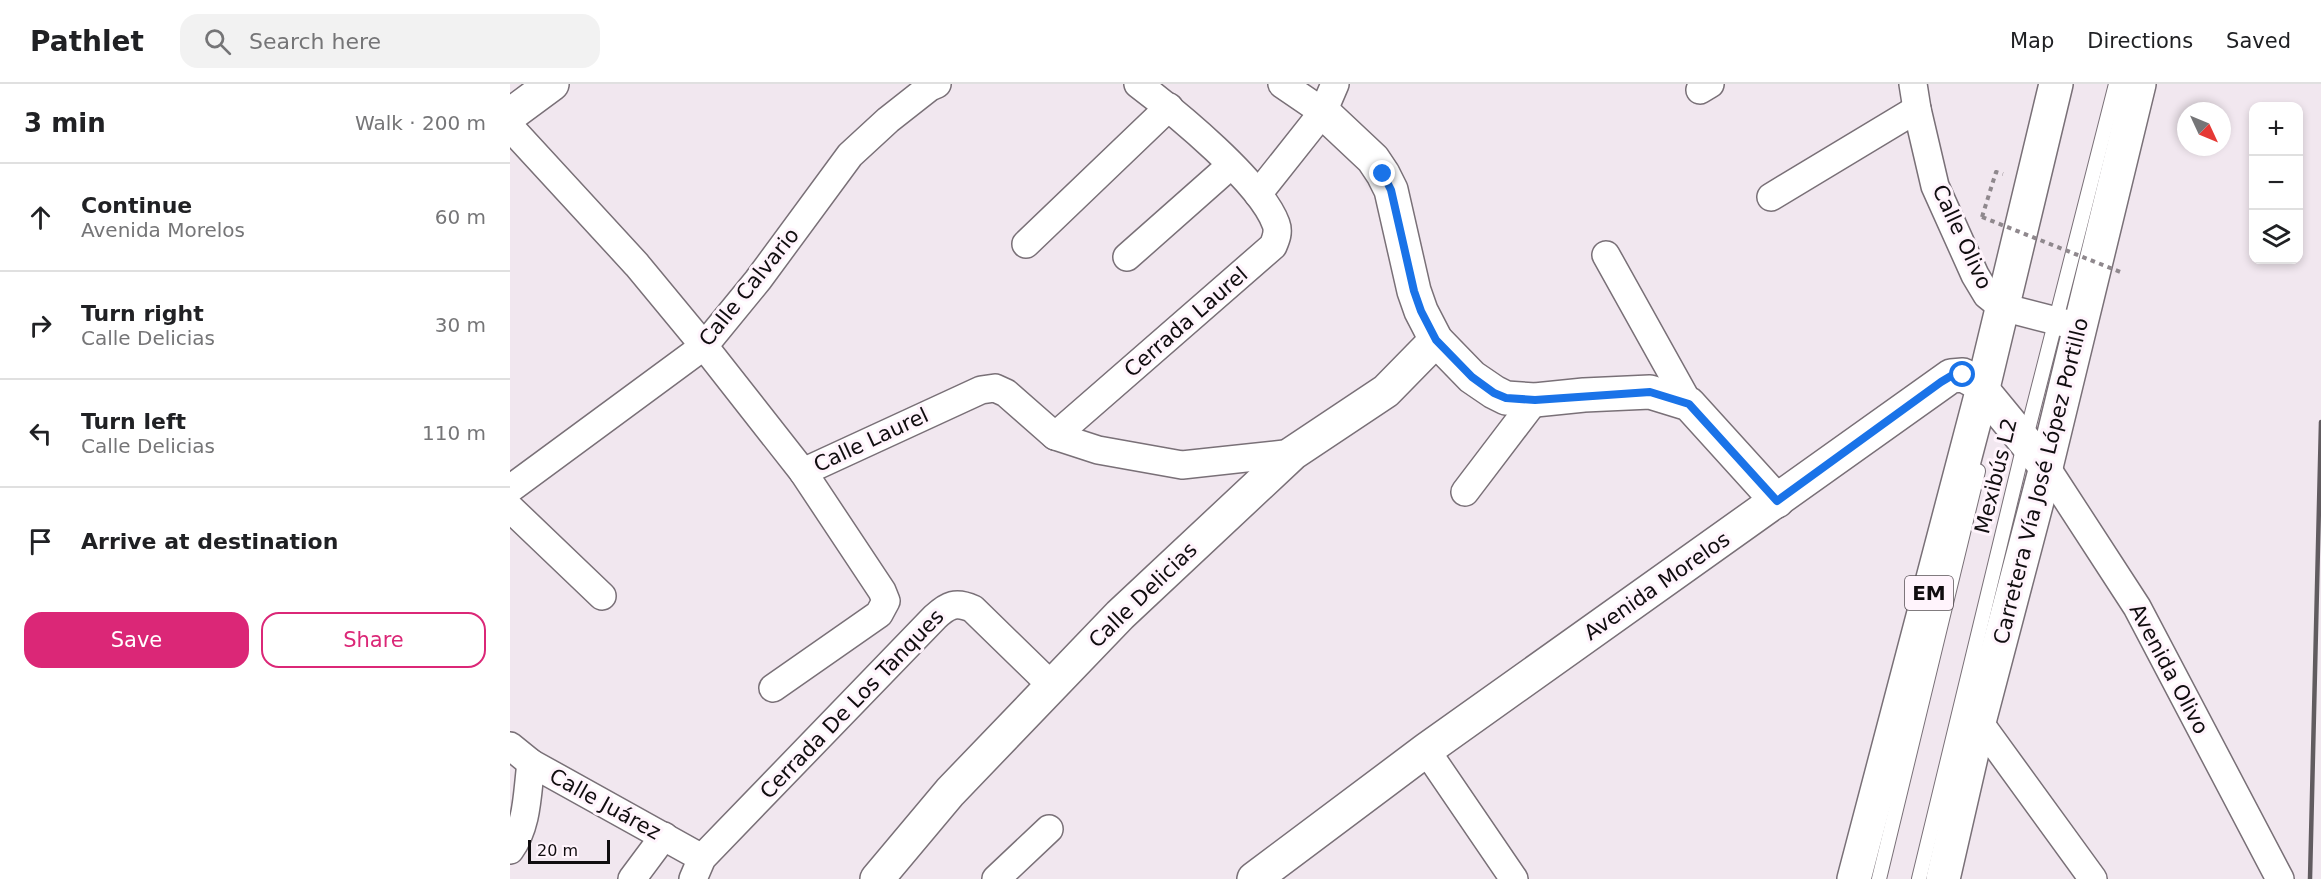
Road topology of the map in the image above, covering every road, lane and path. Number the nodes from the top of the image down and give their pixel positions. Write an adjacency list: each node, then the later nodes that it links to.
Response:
1 (552, 84): 11 (main road)
2 (937, 84): 24 (street, Calle Calvario)
3 (1138, 84): 10 (street)
4 (1282, 84): 9 (street)
5 (2056, 84): 21 (main road, EM)
6 (2116, 84): 22 (lane, Mexibús L2)
7 (2139, 84): 22 (main road, Carretera Vía José López Portillo)
8 (1915, 96): 16 (street); 21 (street, Calle Olivo)
9 (1329, 98): 15 (street); 23 (main road)
10 (1169, 107): 13 (street); 17 (street)
11 (510, 115)
12 (510, 127): 24 (street, Calle Laurel)
13 (1231, 165): 15 (street); 19 (street)
14 (1996, 172): 20 (path, bridge)
15 (1258, 194): 28 (street, Cerrada Laurel)
16 (1771, 197)
17 (1026, 244)
18 (1606, 255): 27 (street)
19 (1127, 257)
20 (2123, 273)
21 (2013, 310): 22 (street); 26 (main road, EM)
22 (2068, 324): 29 (lane, Mexibús L2); 32 (main road, Carretera Vía José López Portillo)
23 (1436, 340): 25 (main road); 30 (main road, Calle Delicias)
24 (704, 346): 33 (street, Calle Laurel); 34 (street, Calle Calvario)
25 (1535, 400): 27 (main road); 35 (street)
26 (1991, 402): 29 (main road, Avenida Morelos); 36 (main road, Avenida Morelos); 54 (main road, EM)
27 (1689, 404): 36 (main road)
28 (1055, 436): 30 (street, Calle Laurel); 33 (street, Calle Laurel)
29 (2025, 441): 32 (main road, Avenida Morelos); 56 (lane, Mexibús L2)
30 (1293, 453): 39 (main road, Calle Delicias)
31 (1980, 461): 55 (lane, Mexibús L2)
32 (2046, 467): 41 (main road, Carretera Vía José López Portillo); 59 (street, Avenida Olivo)
33 (803, 471): 40 (street)
34 (510, 489)
35 (1465, 492)
36 (1777, 501): 43 (main road, Avenida Morelos)
37 (510, 508): 38 (street)
38 (602, 596)
39 (1051, 685): 48 (street, Cerrada De Los Tanques); 50 (main road, Calle Delicias)
40 (773, 688)
41 (1979, 722): 57 (main road, Carretera Vía José López Portillo); 58 (street)
42 (510, 746): 44 (street, Calle Juárez)
43 (1426, 750): 52 (main road, Avenida Morelos); 53 (street)
44 (531, 764): 46 (street, Calle Juárez); 47 (street)
45 (1049, 828): 51 (street)
46 (664, 836): 48 (street, Calle Juárez); 49 (street)
47 (510, 850)
48 (697, 869)
49 (632, 879)
50 (876, 879)
51 (996, 879)
52 (1254, 879)
53 (1514, 879)
54 (1854, 879)
55 (1879, 879)
56 (1919, 879)
57 (1943, 879)
58 (2093, 879)
59 (2280, 879)

